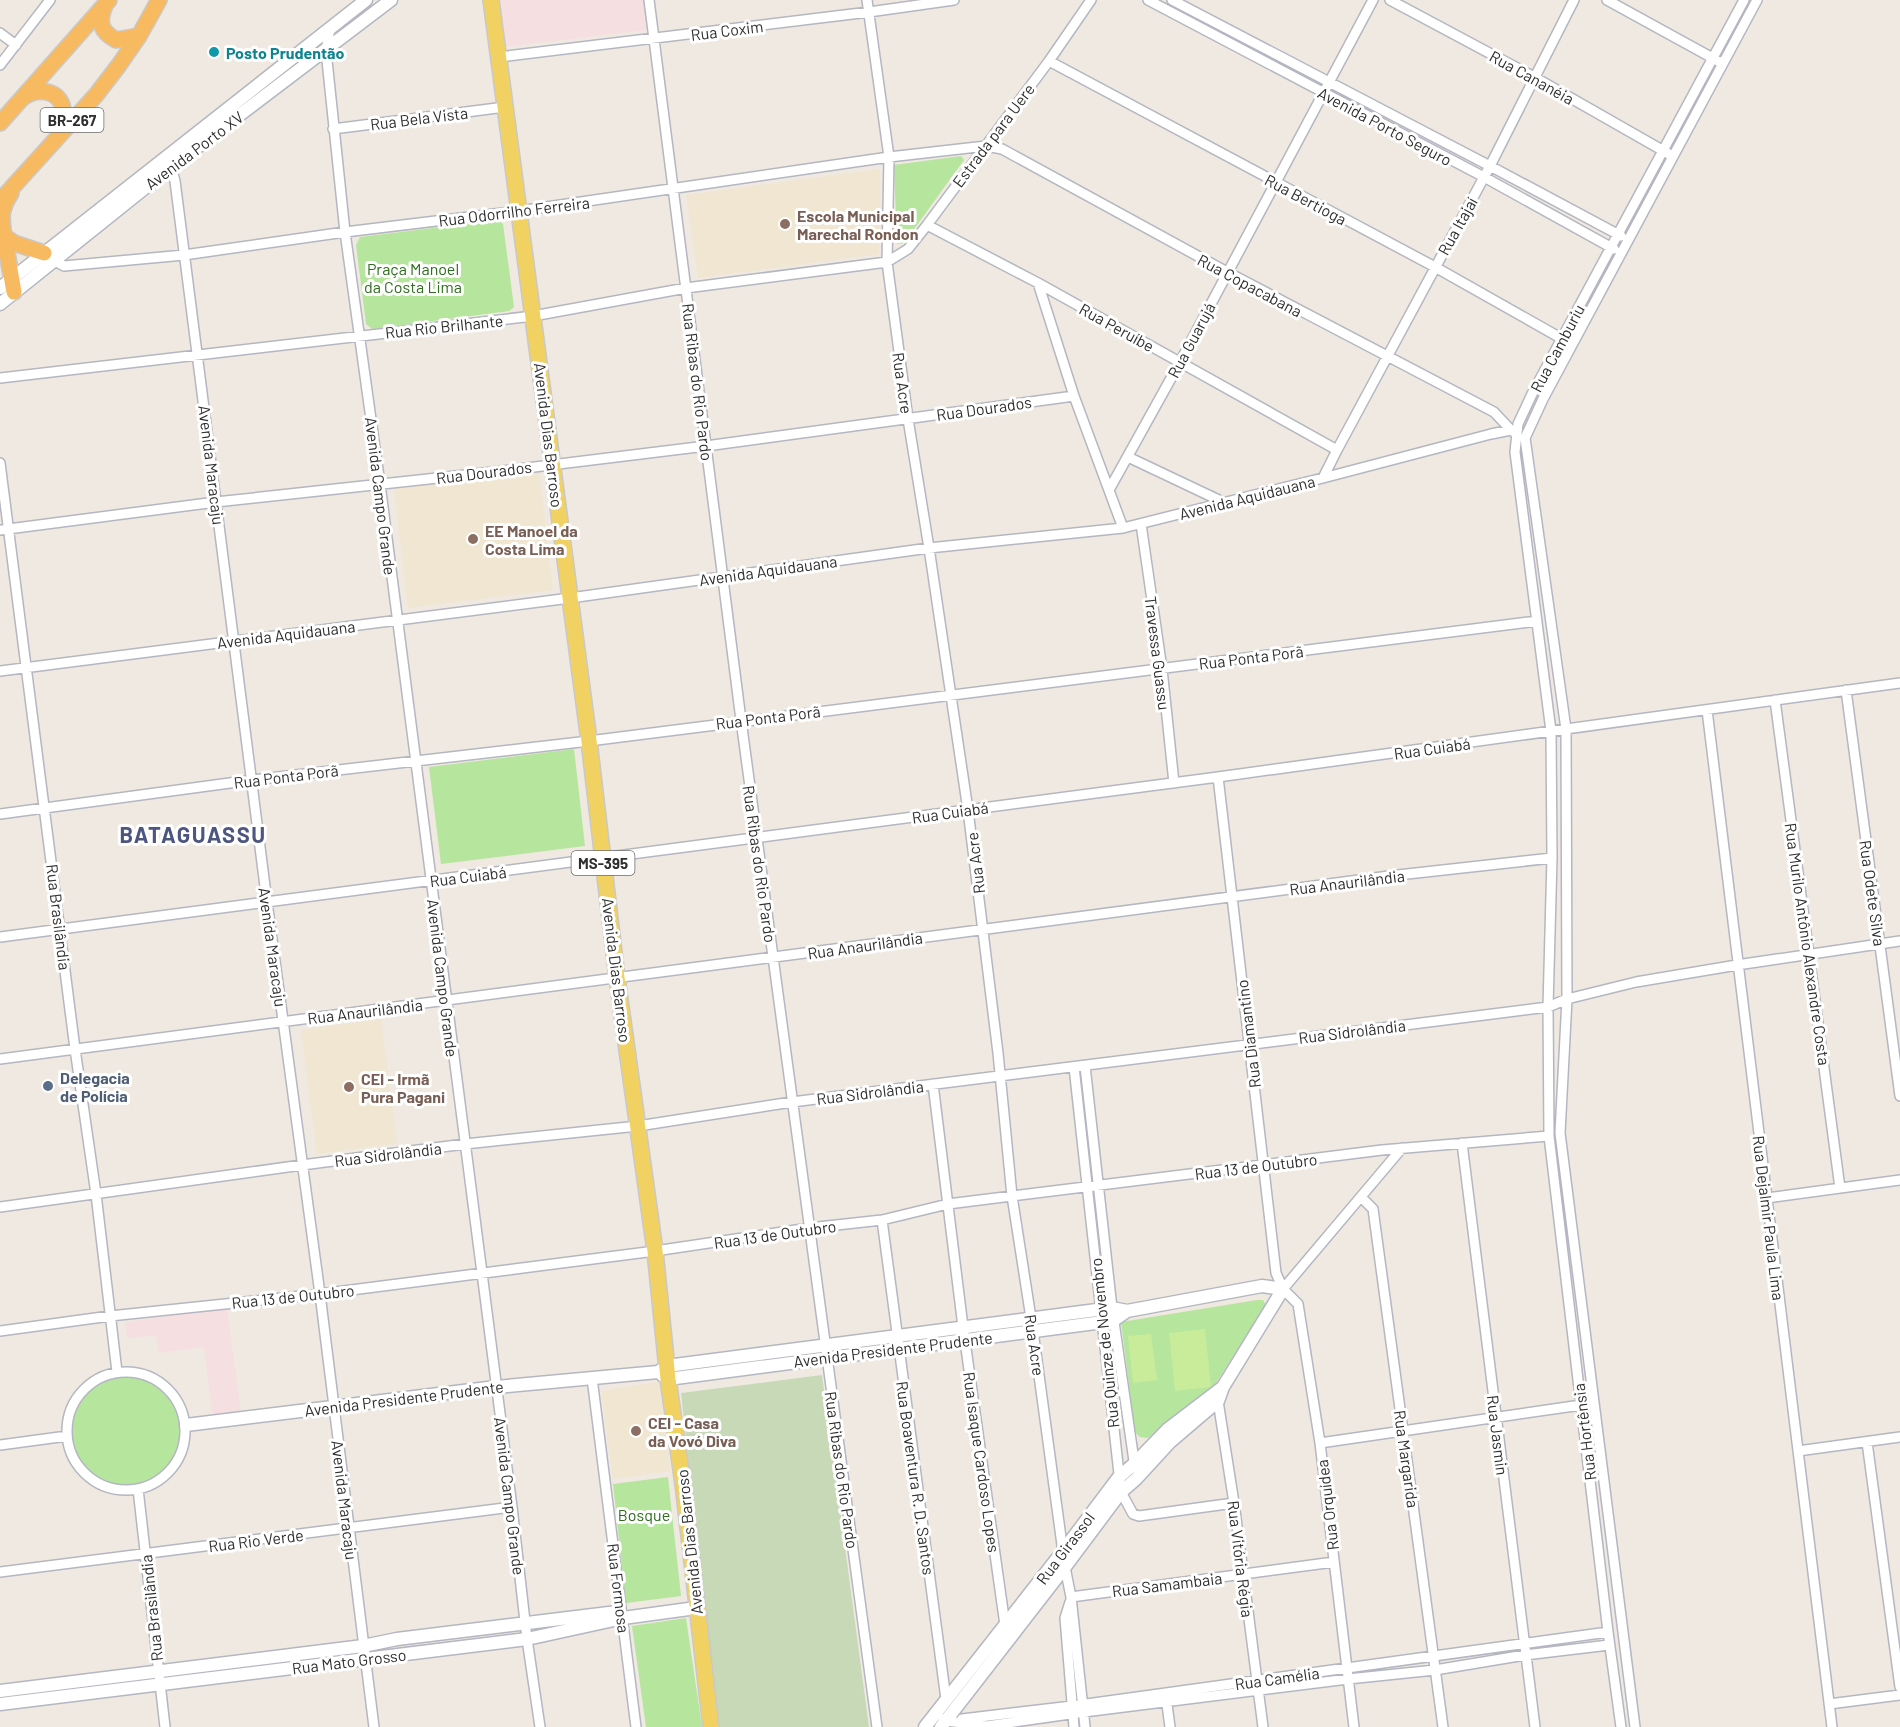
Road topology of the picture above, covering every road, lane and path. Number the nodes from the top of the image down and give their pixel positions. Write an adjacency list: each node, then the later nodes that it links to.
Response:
1 (50, 0): 24 (street)
2 (159, 0): 22 (highway, BR-267)
3 (366, 0): 20 (street, Avenida Porto XV)
4 (392, 0): 25 (street, Avenida Porto XV)
5 (491, 0): 26 (main road, Avenida Dias Barroso / MS-395)
6 (649, 0): 23 (street, Rua Ribas do Rio Pardo)
7 (867, 0): 19 (street, Rua Acre)
8 (954, 0): 19 (street, Rua Coxim)
9 (1091, 0): 28 (street, Estrada para Uere)
10 (1148, 0): 34 (street, Avenida Porto Seguro)
11 (1172, 0): 32 (street, Avenida Porto Seguro)
12 (1373, 0): 32 (street, Rua Guarujá)
13 (1390, 0): 31 (street, Rua Cananéia)
14 (1574, 0): 31 (street, Rua Itajaí)
15 (1607, 0): 27 (street)
16 (1744, 0): 27 (street, Rua Camburiu)
17 (1757, 0): 29 (street, Rua Camburiu)
18 (108, 1): 22 (highway); 35 (highway, BR-267)
19 (869, 12): 23 (street, Rua Coxim); 44 (street, Rua Acre)
20 (330, 28): 25 (street, Avenida Campo Grande); 33 (street, Avenida Porto XV)
21 (0, 33): 24 (street)
22 (139, 36): 40 (highway, BR-267)
23 (654, 38): 26 (street, Rua Coxim); 50 (street, Rua Ribas do Rio Pardo)
24 (16, 45): 30 (street)
25 (326, 51): 36 (street, Avenida Porto XV); 39 (street, Avenida Campo Grande)
26 (499, 57): 37 (main road, Avenida Dias Barroso / MS-395)
27 (1713, 58): 29 (street); 42 (street, Rua Camburiu)
28 (1049, 61): 41 (street, Estrada para Uere); 49 (street, Rua Bertioga)
29 (1723, 64): 43 (street, Rua Camburiu)
30 (0, 65)
31 (1534, 77): 42 (street, Rua Cananéia); 46 (street, Rua Itajaí)
32 (1330, 83): 34 (street, Rua Guarujá); 46 (street, Avenida Porto Seguro)
33 (249, 91): 36 (street); 45 (street, Avenida Porto XV)
34 (1324, 94): 48 (street, Avenida Porto Seguro); 49 (street, Rua Guarujá)
35 (22, 98): 38 (highway, BR-267); 40 (highway)
36 (257, 103): 45 (street, Avenida Porto XV)
37 (505, 107): 39 (street, Rua Bela Vista); 52 (main road, Avenida Dias Barroso / MS-395)
38 (0, 123)
39 (333, 129): 54 (street, Avenida Campo Grande)
40 (60, 134): 47 (highway, BR-267)
41 (986, 146): 44 (street, Rua Odorrilho Ferreira); 53 (street, Estrada para Uere); 64 (street, Rua Copacabana)
42 (1663, 151): 43 (street, Rua Cananéia); 55 (street, Rua Camburiu)
43 (1673, 156): 57 (street, Rua Camburiu)
44 (889, 157): 50 (street, Rua Odorrilho Ferreira); 62 (street, Rua Acre)
45 (168, 162): 60 (street, Avenida Maracaju); 61 (street, Avenida Porto XV)
46 (1490, 166): 48 (street, Rua Itajaí); 55 (street, Avenida Porto Seguro)
47 (22, 177): 51 (highway, BR-267); 56 (highway)
48 (1484, 177): 58 (street, Avenida Porto Seguro); 63 (street, Rua Itajaí)
49 (1276, 183): 63 (street, Rua Bertioga); 64 (street, Rua Guarujá)
50 (674, 190): 52 (street, Rua Odorrilho Ferreira); 66 (street, Rua Ribas do Rio Pardo)
51 (0, 201)
52 (519, 211): 54 (street, Rua Odorrilho Ferreira); 68 (main road, Avenida Dias Barroso / MS-395)
53 (927, 225): 62 (street, Estrada para Uere); 65 (street, Rua Peruíbe)
54 (345, 232): 60 (street, Rua Odorrilho Ferreira); 69 (street, Avenida Campo Grande)
55 (1618, 235): 57 (street, Avenida Porto Seguro); 58 (street, Rua Camburiu)
56 (4, 236): 61 (highway); 67 (highway)
57 (1628, 240): 59 (street, Rua Camburiu)
58 (1611, 247): 59 (street, Avenida Porto Seguro); 70 (street, Rua Camburiu)
59 (1622, 253): 71 (street, Rua Camburiu)
60 (184, 255): 61 (street, Rua Odorrilho Ferreira); 72 (street, Avenida Maracaju)
61 (49, 257): 67 (street, Avenida Porto XV)
62 (887, 262): 66 (street, Rua Rio Brilhante); 77 (street, Rua Acre)
63 (1435, 267): 70 (street, Rua Bertioga); 73 (street, Rua Itajaí)
64 (1227, 273): 73 (street, Rua Copacabana); 74 (street, Rua Guarujá)
65 (1038, 283): 74 (street, Rua Peruíbe); 76 (street)
66 (686, 288): 68 (street, Rua Rio Brilhante); 79 (street, Rua Ribas do Rio Pardo)
67 (6, 291)
68 (533, 316): 69 (street, Rua Rio Brilhante); 83 (main road, Avenida Dias Barroso / MS-395)
69 (360, 336): 72 (street, Rua Rio Brilhante); 85 (street, Avenida Campo Grande)
70 (1562, 339): 71 (street, Rua Bertioga); 78 (street, Rua Camburiu)
71 (1572, 344): 78 (street, Rua Camburiu)
72 (198, 354): 75 (street, Rua Rio Brilhante); 87 (street, Avenida Maracaju)
73 (1388, 358): 78 (street, Rua Copacabana); 80 (street, Rua Itajaí)
74 (1180, 362): 80 (street, Rua Peruíbe); 81 (street, Rua Guarujá)
75 (0, 378)
76 (1074, 396): 77 (street, Rua Dourados); 86 (street)
77 (908, 419): 79 (street, Rua Dourados); 94 (street, Rua Acre)
78 (1517, 434): 84 (street, Avenida Aquidauana); 90 (street, Rua Camburiu); 91 (street, Rua Camburiu)
79 (706, 446): 83 (street, Rua Dourados); 95 (street, Rua Ribas do Rio Pardo)
80 (1337, 450): 84 (street, Rua Itajaí)
81 (1128, 457): 86 (street, Rua Guarujá); 88 (street)
82 (0, 463): 93 (street, Rua Brasilândia)
83 (553, 463): 85 (street, Rua Dourados); 96 (main road, Avenida Dias Barroso / MS-395)
84 (1323, 478): 88 (street, Avenida Aquidauana)
85 (380, 484): 87 (street, Rua Dourados); 97 (street, Avenida Campo Grande)
86 (1109, 490): 92 (street)
87 (216, 502): 93 (street, Rua Dourados); 99 (street, Avenida Maracaju)
88 (1222, 502): 89 (street, Avenida Aquidauana)
89 (1141, 524): 92 (street, Avenida Aquidauana); 101 (street, Travessa Guassu)
90 (1537, 525): 91 (street); 109 (street, Rua Camburiu)
91 (1525, 527): 98 (street, Rua Camburiu)
92 (1123, 528): 94 (street, Avenida Aquidauana)
93 (4, 529): 100 (street, Rua Brasilândia)
94 (929, 548): 95 (street, Avenida Aquidauana); 105 (street, Rua Acre)
95 (722, 576): 96 (street, Avenida Aquidauana); 108 (street, Rua Ribas do Rio Pardo)
96 (570, 598): 97 (street, Avenida Aquidauana); 111 (main road, Avenida Dias Barroso / MS-395)
97 (397, 620): 99 (street, Avenida Aquidauana); 112 (street, Avenida Campo Grande)
98 (1537, 621): 101 (street, Rua Ponta Porã); 110 (street, Rua Camburiu)
99 (234, 641): 100 (street, Avenida Aquidauana); 114 (street, Avenida Maracaju)
100 (26, 668): 102 (street, Avenida Aquidauana); 116 (street, Rua Brasilândia)
101 (1161, 669): 105 (street, Rua Ponta Porã); 115 (street, Travessa Guassu)
102 (0, 671)
103 (1900, 683): 104 (street, Rua Cuiabá)
104 (1846, 690): 106 (street, Rua Cuiabá); 129 (street, Rua Odete Silva)
105 (951, 694): 108 (street, Rua Ponta Porã); 117 (street, Rua Acre)
106 (1775, 700): 107 (street, Rua Cuiabá); 130 (street, Rua Murilo Antônio Alexandre Costa)
107 (1707, 710): 109 (street, Rua Cuiabá); 132 (street, Rua Dejalmir Paula Lima)
108 (741, 720): 111 (street, Rua Ponta Porã); 119 (street, Rua Ribas do Rio Pardo)
109 (1566, 729): 110 (street, Rua Cuiabá); 134 (street, Rua Camburiu)
110 (1551, 731): 113 (street, Rua Cuiabá); 120 (street, Rua Camburiu)
111 (589, 741): 112 (street, Rua Ponta Porã); 121 (main road, Avenida Dias Barroso / MS-395)
112 (415, 760): 114 (street, Rua Ponta Porã); 122 (street, Avenida Campo Grande)
113 (1218, 777): 115 (street, Rua Cuiabá); 123 (street, Rua Diamantino)
114 (252, 780): 116 (street, Rua Ponta Porã); 124 (street, Avenida Maracaju)
115 (1174, 783): 117 (street, Rua Cuiabá)
116 (45, 808): 118 (street, Rua Ponta Porã); 125 (street, Rua Brasilândia)
117 (968, 810): 119 (street, Rua Cuiabá); 126 (street, Rua Acre)
118 (0, 814)
119 (757, 838): 121 (street, Rua Cuiabá); 131 (street, Rua Ribas do Rio Pardo)
120 (1552, 858): 123 (street, Rua Anaurilândia); 136 (street, Rua Camburiu)
121 (602, 859): 122 (street, Rua Cuiabá); 133 (main road, Avenida Dias Barroso / MS-395)
122 (430, 880): 124 (street, Rua Cuiabá); 135 (street, Avenida Campo Grande)
123 (1232, 896): 126 (street, Rua Anaurilândia); 138 (street, Rua Diamantino)
124 (267, 902): 125 (street, Rua Cuiabá); 137 (street, Avenida Maracaju)
125 (60, 929): 127 (street, Rua Cuiabá); 139 (street, Rua Brasilândia)
126 (983, 929): 131 (street, Rua Anaurilândia); 143 (street, Rua Acre)
127 (0, 937)
128 (1900, 941): 129 (street, Rua Sidrolândia)
129 (1880, 945): 130 (street, Rua Sidrolândia); 145 (street, Rua Odete Silva)
130 (1809, 954): 132 (street, Rua Sidrolândia); 157 (street, Rua Murilo Antônio Alexandre Costa)
131 (773, 957): 133 (street, Rua Anaurilândia); 146 (street, Rua Ribas do Rio Pardo)
132 (1737, 965): 134 (street, Rua Sidrolândia); 161 (street, Rua Dejalmir Paula Lima)
133 (617, 978): 135 (street, Rua Anaurilândia); 147 (main road, Avenida Dias Barroso / MS-395)
134 (1567, 999): 136 (street, Rua Sidrolândia); 254 (street, Rua Camburiu)
135 (446, 1000): 137 (street, Rua Anaurilândia); 150 (street, Avenida Campo Grande)
136 (1548, 1006): 138 (street, Rua Sidrolândia); 148 (street, Rua Hortênsia)
137 (283, 1021): 139 (street, Rua Anaurilândia); 153 (street, Avenida Maracaju)
138 (1249, 1044): 141 (street, Rua Sidrolândia); 152 (street, Rua Diamantino)
139 (75, 1049): 140 (street, Rua Anaurilândia); 158 (street, Rua Brasilândia)
140 (0, 1059)
141 (1085, 1066): 142 (street, Rua Sidrolândia); 155 (street, Rua Quinze de Novembro)
142 (1074, 1067): 143 (street, Rua Sidrolândia); 156 (street, Rua Quinze de Novembro)
143 (1000, 1076): 144 (street, Rua Sidrolândia); 159 (street, Rua Acre)
144 (933, 1084): 146 (street, Rua Sidrolândia); 162 (street, Rua Isaque Cardoso Lopes)
145 (1900, 1096)
146 (792, 1102): 147 (street, Rua Sidrolândia); 165 (street, Rua Ribas do Rio Pardo)
147 (638, 1125): 150 (street, Rua Sidrolândia); 166 (main road, Avenida Dias Barroso / MS-395)
148 (1549, 1136): 149 (street, Rua 13 de Outubro); 182 (street, Rua Hortênsia)
149 (1462, 1143): 151 (street, Rua 13 de Outubro); 184 (street, Rua Jasmin)
150 (465, 1144): 153 (street, Rua Sidrolândia); 167 (street, Avenida Campo Grande)
151 (1402, 1148): 152 (street, Rua 13 de Outubro); 160 (street, Rua Girassol)
152 (1264, 1164): 155 (street, Rua 13 de Outubro); 168 (street, Rua Diamantino)
153 (302, 1165): 158 (street, Rua Sidrolândia); 169 (street, Avenida Maracaju)
154 (1900, 1180): 157 (street)
155 (1098, 1185): 156 (street, Rua 13 de Outubro); 170 (street, Rua Quinze de Novembro)
156 (1088, 1187): 159 (street, Rua 13 de Outubro); 170 (street, Rua Quinze de Novembro)
157 (1840, 1188): 161 (street)
158 (96, 1194): 163 (street, Rua Sidrolândia); 171 (street, Rua Brasilândia)
159 (1012, 1196): 162 (street, Rua 13 de Outubro); 172 (street, Rua Acre)
160 (1361, 1197): 168 (street, Rua Girassol); 186 (street, Rua Margarida)
161 (1767, 1198): 192 (street, Rua Dejalmir Paula Lima)
162 (948, 1204): 164 (street, Rua 13 de Outubro); 174 (street, Rua Isaque Cardoso Lopes)
163 (0, 1207)
164 (882, 1220): 165 (street, Rua 13 de Outubro); 175 (street, Rua Boaventura R. D. Santos)
165 (809, 1228): 166 (street, Rua 13 de Outubro); 176 (street, Rua Ribas do Rio Pardo)
166 (654, 1251): 167 (street, Rua 13 de Outubro); 178 (main road, Avenida Dias Barroso / MS-395)
167 (482, 1273): 169 (street, Rua 13 de Outubro); 180 (street, Avenida Campo Grande)
168 (1283, 1289): 170 (street, Avenida Presidente Prudente); 181 (street, Rua Girassol); 190 (street, Rua Orquídea)
169 (320, 1294): 171 (street, Rua 13 de Outubro); 183 (street, Avenida Maracaju)
170 (1108, 1315): 172 (street, Avenida Presidente Prudente); 193 (street, Rua Quinze de Novembro); 194 (street, Rua Quinze de Novembro)
171 (110, 1316): 173 (street, Rua 13 de Outubro); 177 (street, Rua Brasilândia)
172 (1032, 1325): 174 (street, Avenida Presidente Prudente); 201 (street, Rua Acre)
173 (0, 1331)
174 (964, 1333): 175 (street, Avenida Presidente Prudente); 211 (street, Rua Isaque Cardoso Lopes)
175 (898, 1342): 176 (street, Avenida Presidente Prudente); 232 (street, Rua Boaventura R. D. Santos)
176 (826, 1351): 178 (street, Avenida Presidente Prudente); 244 (street, Rua Ribas do Rio Pardo)
177 (117, 1372): 185 (street); 187 (street)
178 (664, 1372): 179 (street, Avenida Presidente Prudente); 208 (main road, Avenida Dias Barroso / MS-395)
179 (592, 1378): 180 (street, Avenida Presidente Prudente); 209 (street, Rua Formosa)
180 (496, 1387): 183 (street, Avenida Presidente Prudente); 199 (street, Avenida Campo Grande)
181 (1218, 1394): 193 (street, Rua Girassol); 195 (street, Rua Girassol); 198 (street, Rua Vitória Régia)
182 (1581, 1405): 184 (street); 212 (street, Rua Hortênsia)
183 (334, 1406): 185 (street, Avenida Presidente Prudente); 200 (street, Avenida Maracaju)
184 (1496, 1417): 186 (street); 214 (street, Rua Jasmin)
185 (186, 1425): 196 (street)
186 (1403, 1431): 190 (street); 218 (street, Rua Margarida)
187 (67, 1436): 191 (street); 196 (street)
188 (1900, 1437): 189 (street)
189 (1867, 1442): 192 (street); 227 (street)
190 (1320, 1443): 203 (street, Rua Orquídea)
191 (0, 1445)
192 (1798, 1450): 234 (street, Rua Dejalmir Paula Lima)
193 (1134, 1464): 194 (street, Rua Girassol); 195 (street, Rua Quinze de Novembro)
194 (1118, 1478): 197 (street, Rua Quinze de Novembro); 201 (street, Rua Girassol)
195 (1136, 1479): 197 (street, Rua Girassol)
196 (138, 1490): 202 (street, Rua Brasilândia)
197 (1121, 1492): 198 (street, Rua Quinze de Novembro); 204 (street, Rua Girassol)
198 (1234, 1503): 206 (street, Rua Vitória Régia)
199 (512, 1507): 200 (street, Rua Rio Verde); 210 (street, Avenida Campo Grande)
200 (349, 1528): 202 (street, Rua Rio Verde); 216 (street, Avenida Maracaju)
201 (1063, 1551): 204 (street, Rua Acre); 211 (street, Rua Girassol)
202 (146, 1554): 205 (street, Rua Rio Verde); 222 (street, Rua Brasilândia)
203 (1334, 1562): 206 (street, Rua Samambaia); 220 (street, Rua Orquídea)
204 (1065, 1567): 207 (street, Rua Acre); 237 (street, Rua Girassol)
205 (0, 1572)
206 (1243, 1574): 207 (street, Rua Samambaia); 226 (street, Rua Vitória Régia)
207 (1071, 1597): 235 (street, Rua Acre); 236 (street)
208 (696, 1605): 209 (street, Rua Mato Grosso); 243 (main road, Avenida Dias Barroso / MS-395)
209 (622, 1614): 210 (street, Rua Mato Grosso); 213 (street, Rua Mato Grosso); 242 (street, Rua Formosa)
210 (525, 1624): 213 (street, Avenida Campo Grande); 216 (street, Rua Mato Grosso)
211 (1005, 1625): 232 (street, Rua Girassol)
212 (1608, 1632): 214 (street, Rua Camélia); 215 (street, Rua Hortênsia)
213 (526, 1639): 219 (street, Rua Mato Grosso); 241 (street, Avenida Campo Grande)
214 (1524, 1643): 217 (street, Rua Jasmin); 218 (street, Rua Camélia)
215 (1609, 1645): 217 (street); 253 (street, Rua Hortênsia)
216 (363, 1646): 219 (street, Avenida Maracaju); 222 (street, Rua Mato Grosso)
217 (1526, 1655): 221 (street); 252 (street, Rua Jasmin)
218 (1433, 1656): 220 (street, Rua Camélia); 221 (street, Rua Margarida)
219 (365, 1659): 225 (street, Rua Mato Grosso); 240 (street, Avenida Maracaju)
220 (1347, 1668): 223 (street, Rua Orquídea); 226 (street, Rua Camélia)
221 (1435, 1670): 223 (street); 251 (street, Rua Margarida)
222 (158, 1671): 224 (street, Rua Mato Grosso); 225 (street, Rua Brasilândia)
223 (1348, 1679): 226 (street); 250 (street, Rua Orquídea)
224 (51, 1685): 228 (street, Rua Mato Grosso); 230 (street)
225 (159, 1685): 230 (street, Rua Mato Grosso); 239 (street, Rua Brasilândia)
226 (1257, 1685): 231 (street); 249 (street, Rua Vitória Régia)
227 (1900, 1687)
228 (0, 1691)
229 (1900, 1695): 234 (street)
230 (52, 1698): 233 (street, Rua Mato Grosso)
231 (1166, 1698): 235 (street); 248 (street)
232 (946, 1699): 237 (street, Rua Girassol)
233 (0, 1704)
234 (1829, 1704): 255 (street, Rua Dejalmir Paula Lima)
235 (1083, 1708): 236 (street); 247 (street, Rua Acre)
236 (1072, 1710): 238 (street); 246 (street)
237 (941, 1720): 238 (street); 245 (street, Rua Girassol)
238 (987, 1724)
239 (165, 1727)
240 (374, 1727)
241 (540, 1727)
242 (636, 1727)
243 (711, 1727)
244 (877, 1727)
245 (925, 1727)
246 (1074, 1727)
247 (1085, 1727)
248 (1170, 1727)
249 (1263, 1727)
250 (1354, 1727)
251 (1443, 1727)
252 (1535, 1727)
253 (1621, 1727)
254 (1635, 1727)
255 (1832, 1727)

